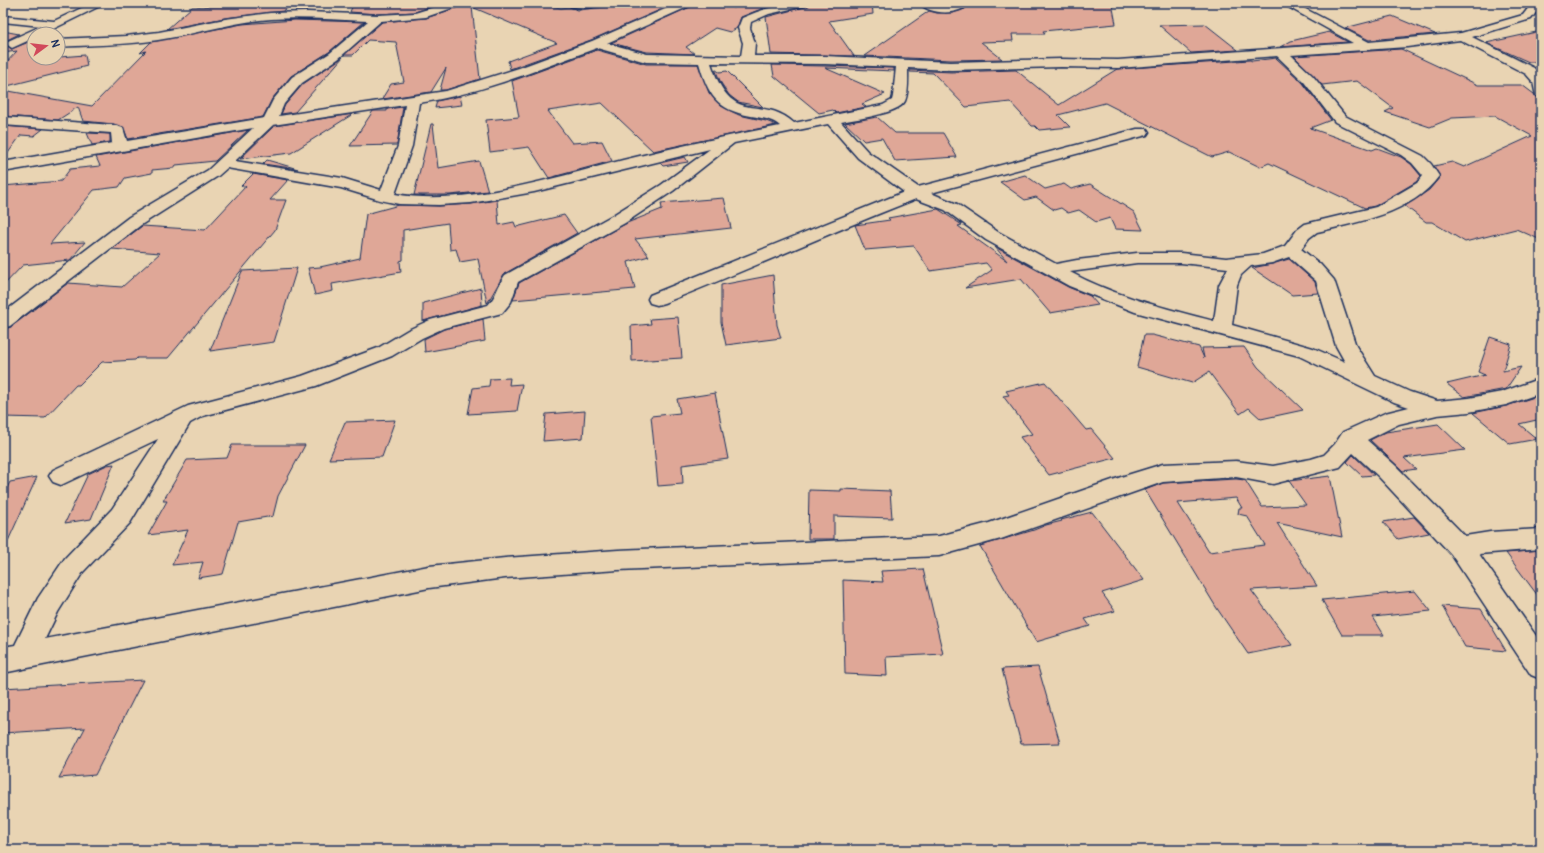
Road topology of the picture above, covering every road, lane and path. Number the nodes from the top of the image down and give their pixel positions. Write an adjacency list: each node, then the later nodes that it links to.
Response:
1 (100, 3): 13 (street)
2 (457, 3): 11 (street)
3 (571, 3): 4 (street)
4 (593, 3)
5 (688, 3): 18 (street)
6 (804, 3): 22 (street)
7 (925, 3): 8 (street)
8 (964, 3)
9 (1286, 3): 19 (street)
10 (1538, 3): 14 (street)
11 (378, 18): 16 (street); 26 (street)
12 (3, 19): 13 (street)
13 (55, 24): 17 (street)
14 (1462, 36): 19 (street); 24 (street)
15 (26, 43): 17 (street)
16 (66, 43)
17 (7, 44)
18 (596, 44): 21 (street); 25 (street)
19 (1365, 45): 20 (street)
20 (1280, 52): 23 (street); 37 (street)
21 (704, 60): 22 (street); 29 (street)
22 (747, 60): 23 (street)
23 (902, 64): 27 (street)
24 (1541, 92)
25 (413, 101): 26 (street); 36 (street)
26 (270, 120): 32 (street); 33 (street)
27 (832, 120): 29 (street); 35 (street)
28 (3, 122): 32 (street)
29 (791, 128): 31 (street)
30 (1142, 132): 35 (street)
31 (728, 142): 36 (street); 46 (street)
32 (119, 145): 34 (street)
33 (224, 163): 36 (street); 41 (street)
34 (3, 167)
35 (916, 193): 39 (street); 40 (street)
36 (386, 197)
37 (1291, 250): 38 (street); 43 (street)
38 (1246, 262): 39 (street); 42 (street)
39 (1053, 270): 42 (street)
40 (657, 299)
41 (3, 322)
42 (1222, 329): 43 (street)
43 (1368, 381): 45 (street)
44 (1540, 386): 45 (street)
45 (1438, 408): 47 (street)
46 (183, 417): 48 (street); 51 (street)
47 (1351, 438): 50 (street); 51 (street)
48 (61, 476)
49 (1541, 539): 50 (street)
50 (1460, 547): 52 (street)
51 (13, 658)
52 (1541, 666)

